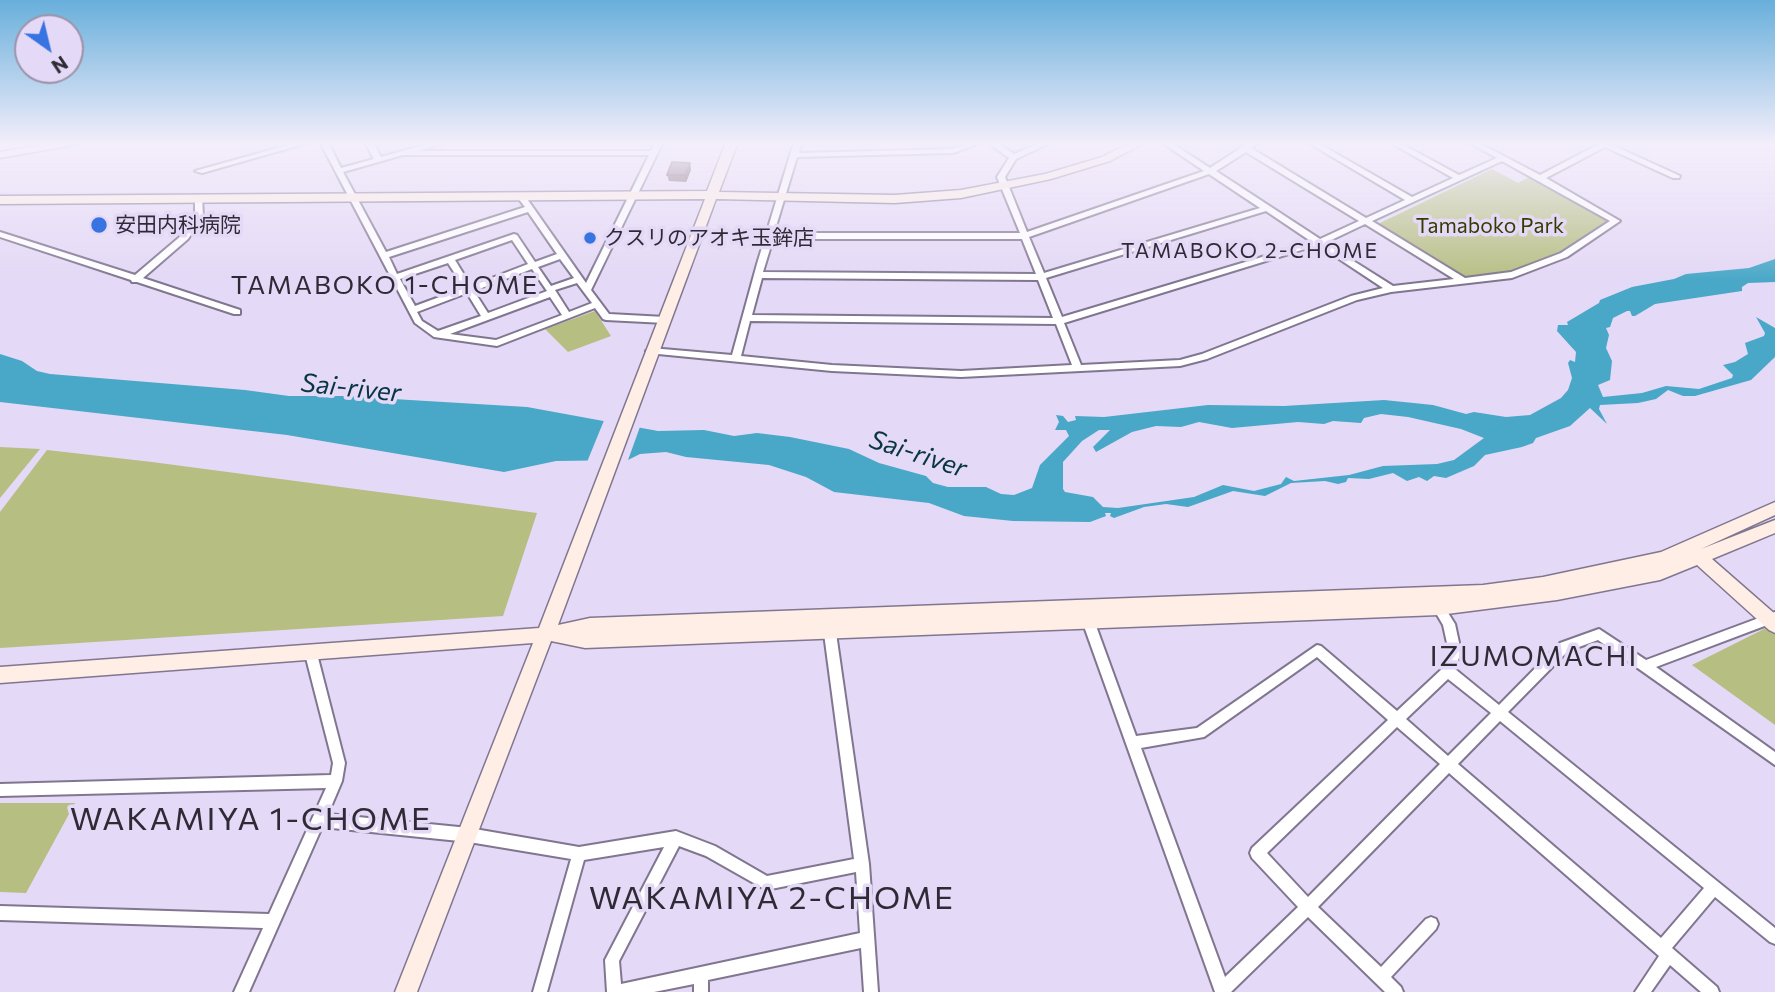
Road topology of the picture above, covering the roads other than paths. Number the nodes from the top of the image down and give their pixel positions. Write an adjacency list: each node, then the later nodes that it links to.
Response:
1 (347, 188): 17 (street)
2 (636, 188): 14 (street)
3 (715, 188): 13 (street)
4 (784, 188): 16 (street)
5 (996, 188): 16 (street)
6 (1005, 188): 25 (street)
7 (1161, 188): 25 (street)
8 (1238, 188): 21 (street)
9 (1310, 188): 22 (street)
10 (1391, 188): 19 (street)
11 (1437, 188): 19 (street)
12 (1558, 188): 36 (street)
13 (712, 195): 14 (street); 16 (street); 47 (street)
14 (632, 196): 20 (street); 39 (street)
15 (198, 197): 17 (street); 18 (street); 35 (street)
16 (782, 197): 24 (street)
17 (353, 199): 20 (street); 28 (street)
18 (0, 200)
19 (1411, 200): 22 (street)
20 (525, 203): 27 (street); 28 (street)
21 (1268, 208): 26 (street); 33 (street)
22 (1365, 222): 26 (street); 36 (street)
23 (0, 234): 35 (street)
24 (770, 236): 25 (street); 31 (street)
25 (1024, 236): 33 (street)
26 (1320, 242): 38 (street); 48 (street)
27 (562, 255): 30 (street); 34 (street)
28 (383, 256): 32 (street)
29 (450, 259): 30 (street); 32 (street); 37 (street)
30 (534, 265): 37 (street); 40 (street)
31 (759, 275): 33 (street); 46 (street)
32 (396, 277): 42 (street)
33 (1041, 277): 48 (street)
34 (579, 279): 39 (street); 40 (street)
35 (135, 280): 43 (street)
36 (1465, 281): 38 (street)
37 (468, 289): 42 (street); 45 (street)
38 (1391, 289): 52 (street)
39 (587, 290): 41 (street)
40 (551, 291): 44 (street); 45 (street)
41 (596, 304): 44 (street); 47 (street)
42 (414, 310): 49 (street)
43 (237, 312)
44 (567, 315): 49 (street)
45 (486, 317): 49 (street)
46 (747, 318): 48 (street); 51 (street)
47 (665, 320): 50 (street)
48 (1059, 321): 52 (street)
49 (437, 335)
50 (651, 351): 51 (street); 60 (street)
51 (736, 359): 52 (street)
52 (1078, 368)
53 (1775, 508): 55 (street)
54 (1775, 526): 55 (street)
55 (1694, 554): 56 (street); 58 (street)
56 (1435, 601): 57 (street); 63 (street)
57 (1086, 615): 59 (street); 67 (street)
58 (1773, 621): 62 (street)
59 (829, 625): 60 (street); 76 (street)
60 (543, 635): 61 (street); 73 (street)
61 (311, 654): 64 (street); 70 (street)
62 (1645, 666): 65 (street); 68 (street)
63 (1448, 671): 65 (street); 66 (street)
64 (0, 675)
65 (1500, 712): 69 (street); 77 (street)
66 (1399, 719): 67 (street); 69 (street); 78 (street)
67 (1132, 743): 87 (street)
68 (1775, 760)
69 (1449, 762): 78 (street); 84 (street)
70 (336, 781): 71 (street); 72 (street)
71 (0, 790)
72 (318, 820): 73 (street); 80 (street)
73 (469, 835): 75 (street); 89 (street)
74 (676, 838): 75 (street); 76 (street); 91 (street)
75 (579, 854): 90 (street)
76 (862, 864): 83 (street)
77 (1714, 887): 82 (street); 84 (street)
78 (1308, 907): 86 (street); 87 (street)
79 (0, 913): 80 (street)
80 (273, 921): 88 (street)
81 (1431, 924): 86 (street)
82 (1775, 937)
83 (867, 939): 85 (street); 94 (street)
84 (1666, 951): 96 (street); 97 (street)
85 (701, 975): 92 (street); 93 (street)
86 (1381, 977): 95 (street)
87 (1223, 991)
88 (241, 992)
89 (406, 992)
90 (540, 992)
91 (614, 992)
92 (620, 992)
93 (701, 992)
94 (871, 992)
95 (1396, 992)
96 (1642, 992)
97 (1712, 992)

